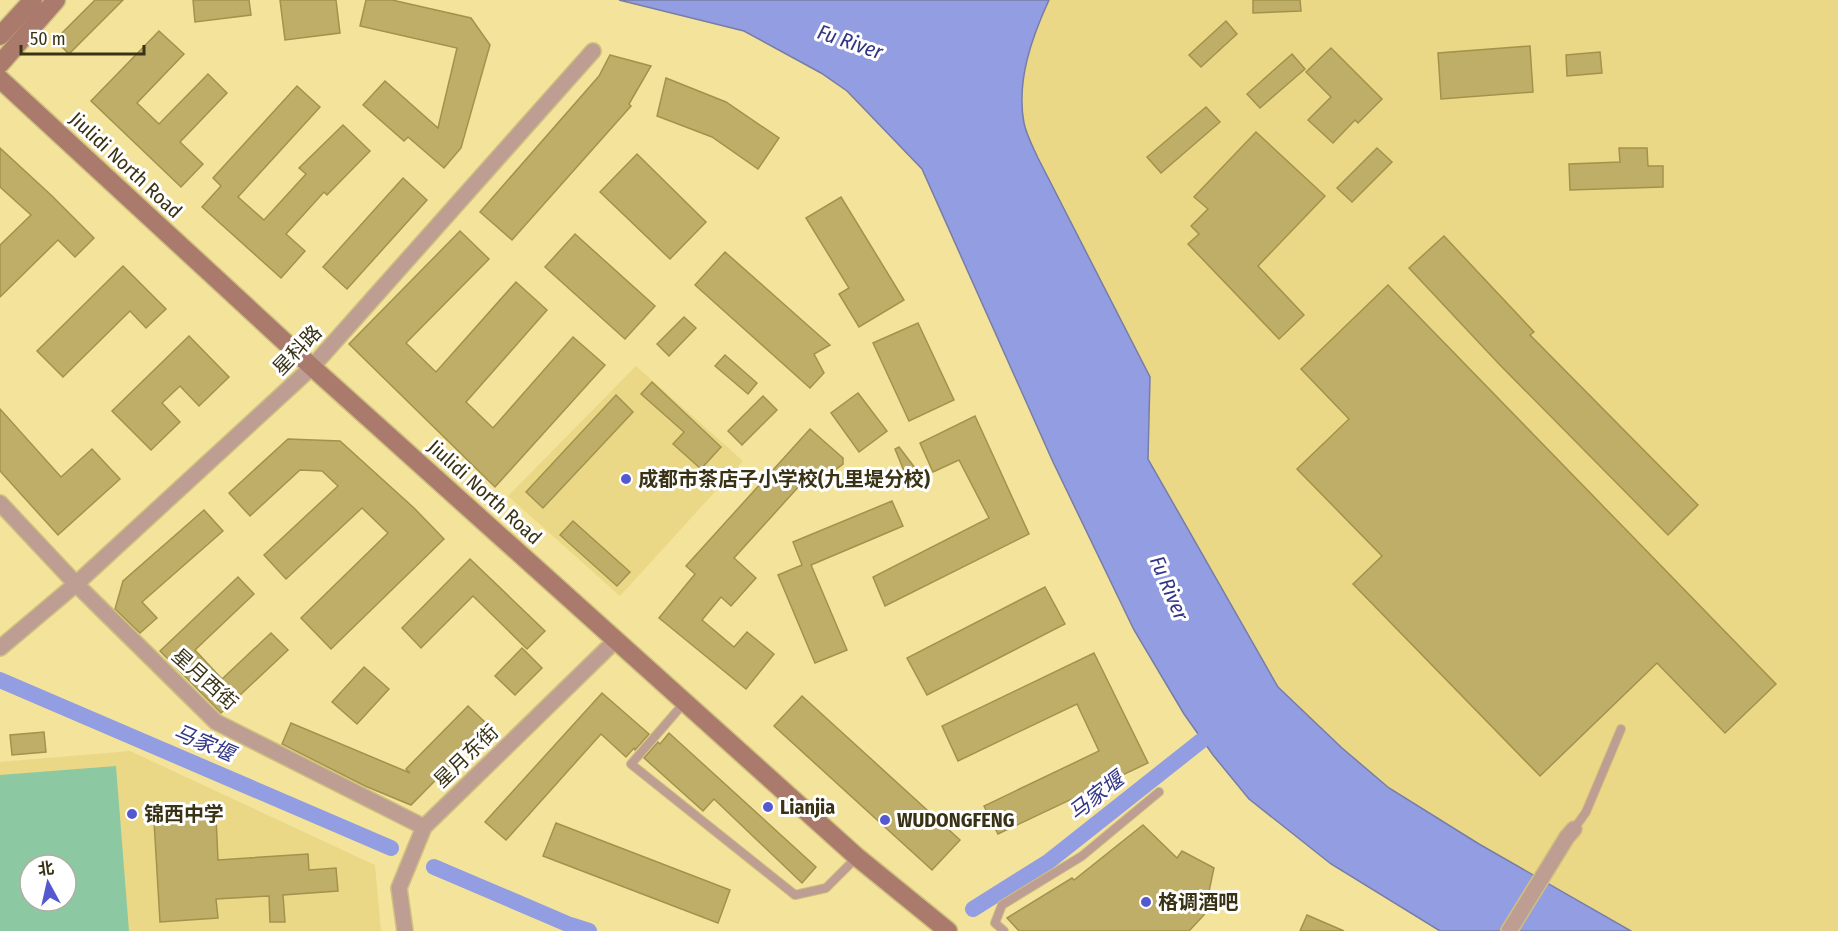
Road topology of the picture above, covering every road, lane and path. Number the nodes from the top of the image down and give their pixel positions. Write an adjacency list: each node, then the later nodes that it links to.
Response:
1 (33, 0): 3 (street)
2 (56, 0): 5 (street)
3 (0, 36)
4 (593, 51): 7 (street, 星科路)
5 (0, 64)
6 (0, 79): 7 (street, Jiulidi North Road)
7 (312, 367): 9 (street, 星科路); 10 (street, Jiulidi North Road)
8 (0, 503): 9 (street, 星月西街)
9 (76, 584): 11 (street, 星科路); 15 (street, 星月西街)
10 (616, 640): 12 (street, Jiulidi North Road); 15 (street, 星月东街)
11 (0, 648)
12 (685, 702): 17 (street, Jiulidi North Road); 17 (lane)
13 (1621, 729): 16 (lane)
14 (1159, 792): 20 (lane)
15 (424, 827): 18 (street, 星月东街)
16 (1570, 833): 21 (street)
17 (857, 857): 19 (street, Jiulidi North Road)
18 (405, 931)
19 (948, 931)
20 (1004, 931)
21 (1509, 931)

